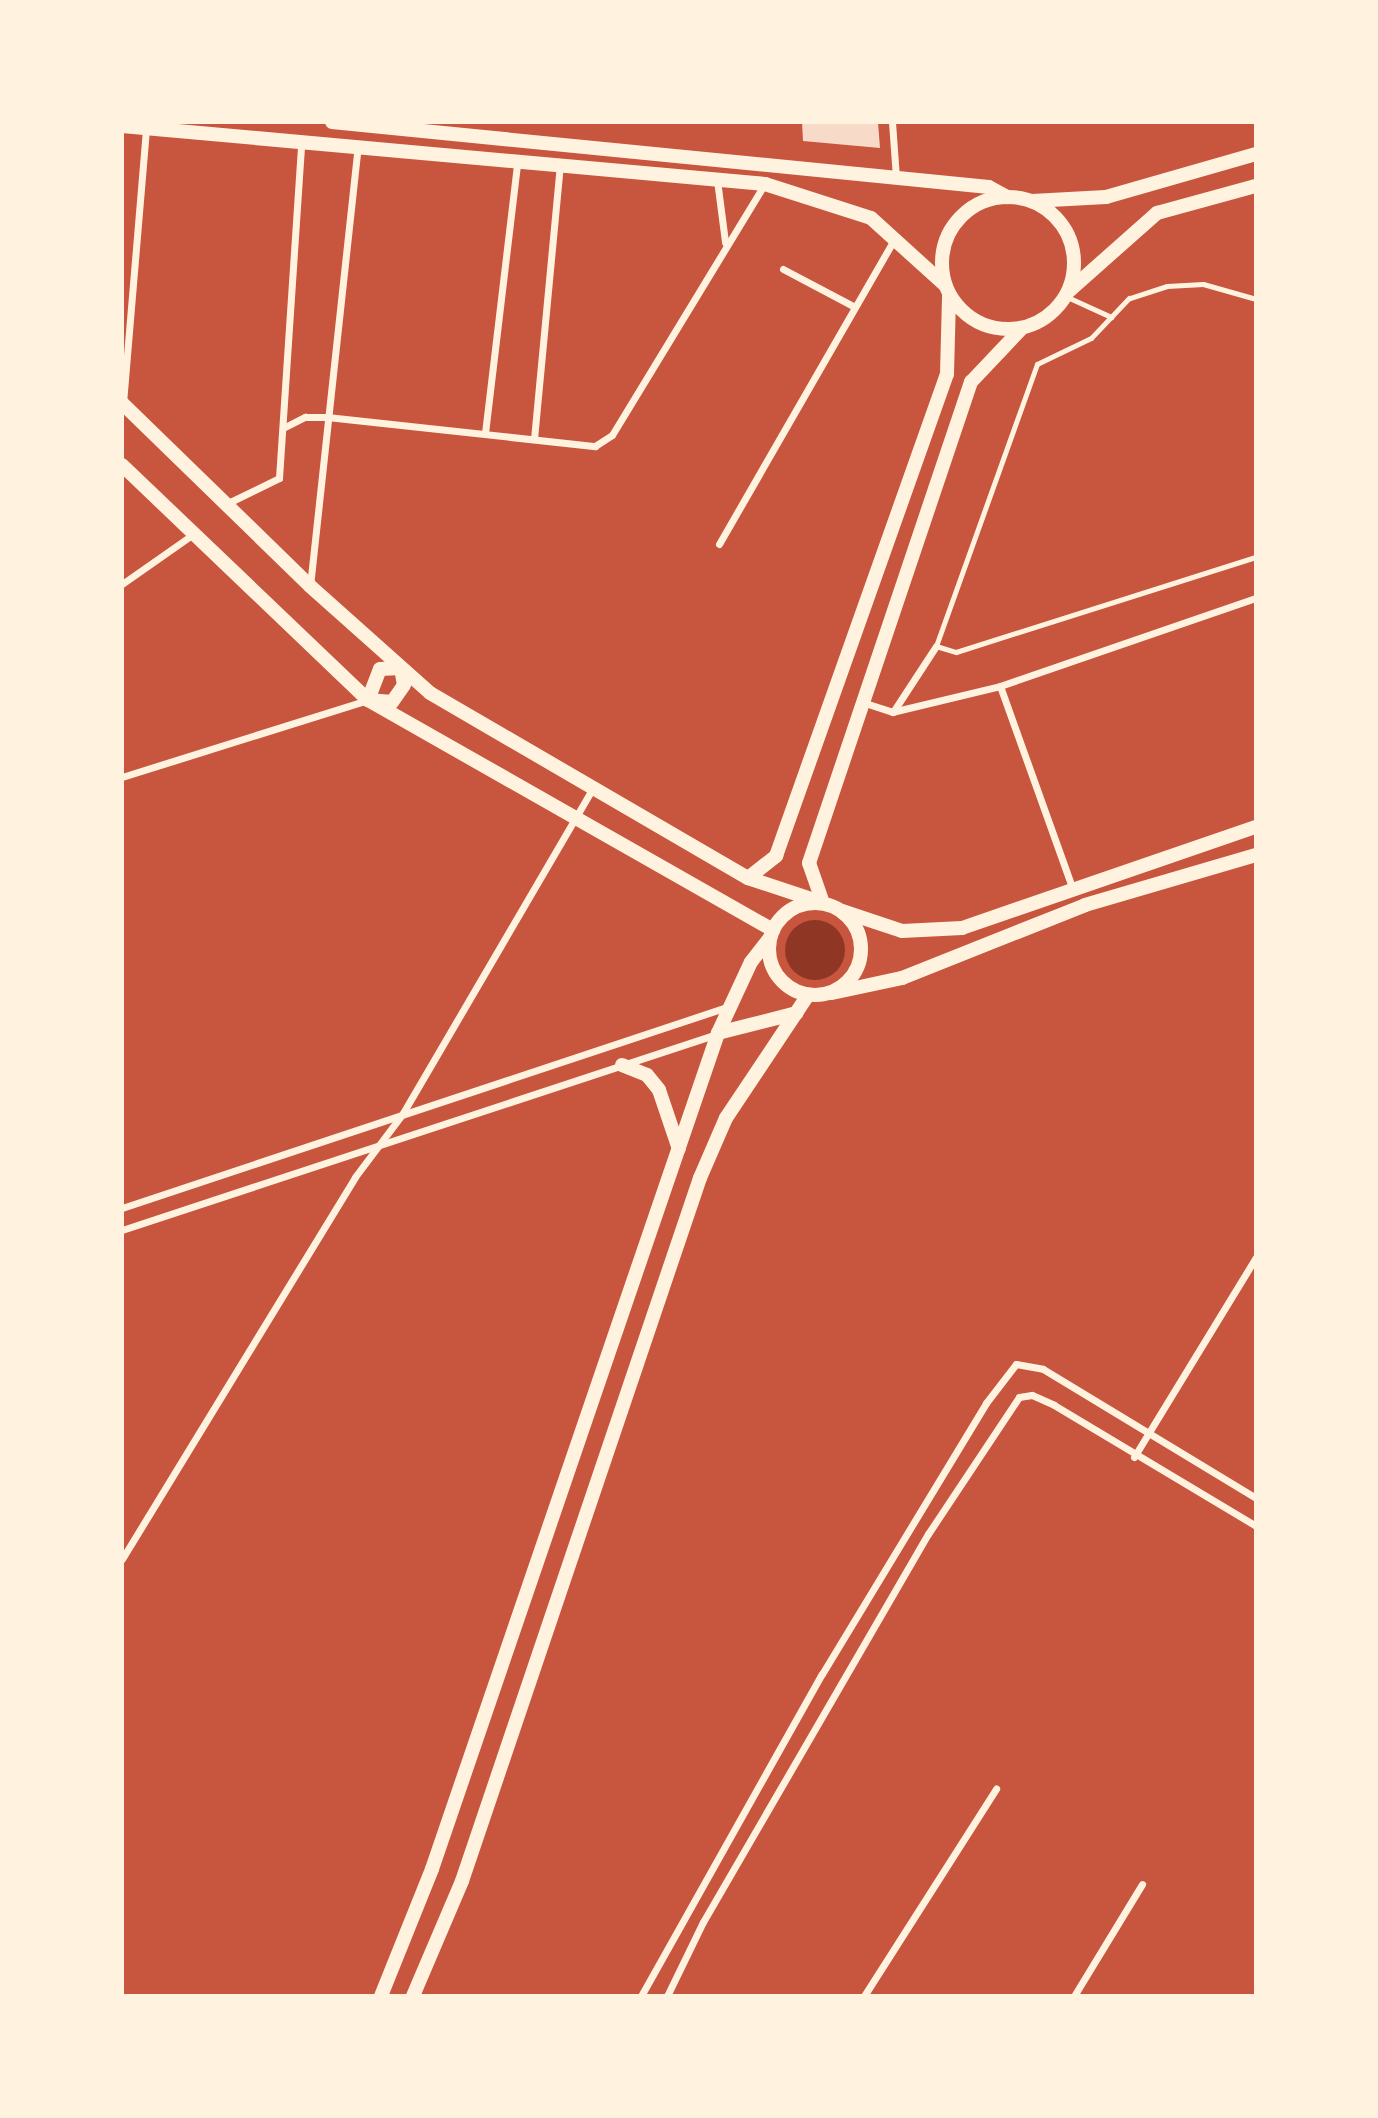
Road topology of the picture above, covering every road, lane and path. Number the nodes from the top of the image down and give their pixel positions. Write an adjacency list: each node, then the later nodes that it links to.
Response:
1 (332, 122): 10 (main road)
2 (892, 122): 10 (street)
3 (122, 126): 4 (main road)
4 (146, 128): 5 (main road); 25 (street)
5 (301, 143): 6 (main road); 27 (street)
6 (357, 151): 8 (main road); 26 (street)
7 (1255, 154): 15 (main road)
8 (517, 163): 9 (main road); 28 (street)
9 (560, 166): 11 (main road); 29 (street)
10 (897, 179): 14 (main road)
11 (717, 180): 12 (main road); 17 (street)
12 (765, 184): 16 (main road); 17 (street)
13 (1255, 186): 20 (main road)
14 (1007, 197): 15 (main road); 19 (main road)
15 (1032, 201): 20 (main road)
16 (894, 240): 19 (main road); 22 (street)
17 (725, 243): 29 (street)
18 (783, 270): 22 (street)
19 (947, 290): 24 (main road); 49 (main road)
20 (1066, 294): 23 (lane); 24 (main road)
21 (1255, 299): 23 (lane)
22 (853, 306): 33 (street)
23 (1111, 317): 38 (lane)
24 (1022, 328): 42 (main road)
25 (123, 403): 31 (main road)
26 (327, 418): 27 (street); 28 (street); 36 (street)
27 (284, 428): 31 (street)
28 (485, 433): 29 (street)
29 (534, 439)
30 (122, 466): 32 (main road)
31 (226, 504): 36 (main road)
32 (192, 535): 35 (street); 41 (main road)
33 (719, 544)
34 (1255, 557): 38 (lane)
35 (122, 584)
36 (310, 586): 39 (main road)
37 (1255, 598): 40 (street)
38 (936, 646): 43 (street)
39 (401, 668): 41 (main road); 41 (main road); 45 (main road)
40 (1000, 686): 43 (street); 50 (street)
41 (368, 700): 44 (street); 46 (main road)
42 (865, 703): 43 (street); 51 (main road)
43 (892, 712)
44 (122, 777)
45 (592, 790): 46 (street); 49 (main road)
46 (574, 820): 53 (main road); 60 (street)
47 (1255, 827): 50 (main road)
48 (1255, 855): 54 (main road)
49 (748, 878): 51 (main road)
50 (1073, 890): 52 (main road)
51 (823, 903): 52 (main road); 53 (main road)
52 (842, 911): 54 (main road)
53 (771, 934): 55 (main road); 56 (main road)
54 (832, 993): 55 (main road)
55 (808, 995): 57 (main road)
56 (731, 1006): 58 (main road); 60 (street)
57 (797, 1013): 58 (main road); 74 (main road)
58 (719, 1033): 59 (street); 62 (main road)
59 (622, 1065): 61 (street); 62 (main road)
60 (402, 1113): 61 (street); 63 (street)
61 (378, 1147): 64 (street); 70 (street)
62 (679, 1149): 73 (main road)
63 (122, 1208)
64 (122, 1230)
65 (1255, 1257): 66 (street)
66 (1149, 1434): 67 (street); 68 (street); 75 (street)
67 (1134, 1457): 69 (street); 76 (street)
68 (1255, 1498)
69 (1255, 1526)
70 (122, 1559)
71 (996, 1789): 77 (street)
72 (1142, 1884): 78 (street)
73 (381, 1996)
74 (413, 1996)
75 (641, 1996)
76 (667, 1996)
77 (864, 1996)
78 (1074, 1996)

